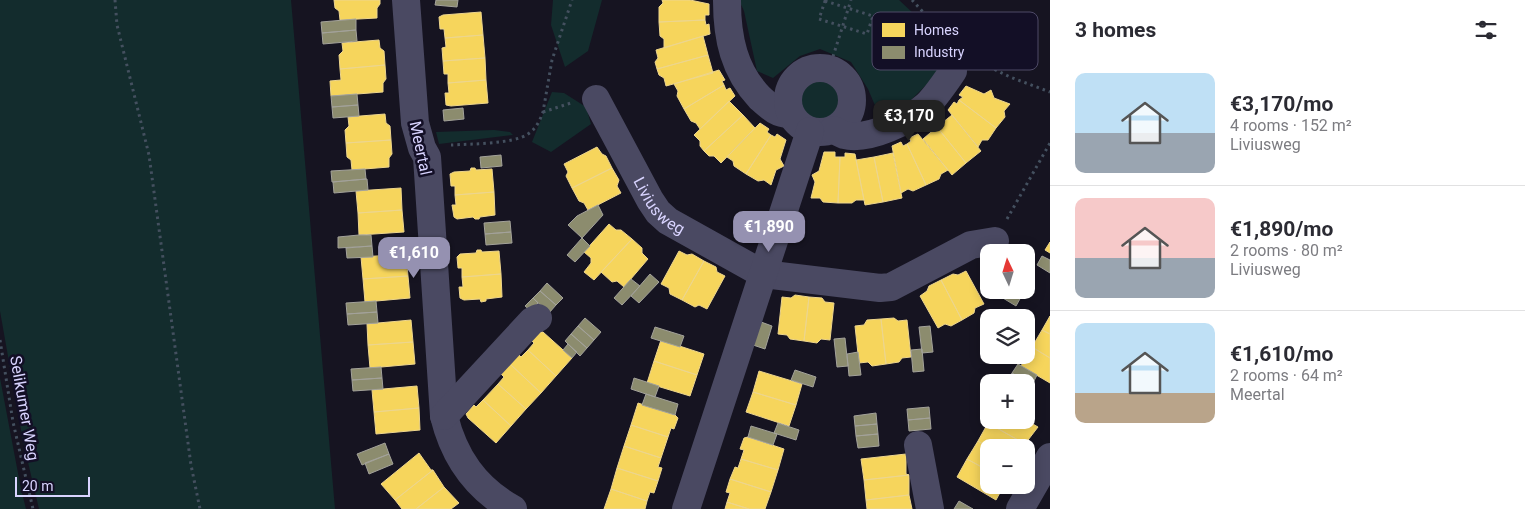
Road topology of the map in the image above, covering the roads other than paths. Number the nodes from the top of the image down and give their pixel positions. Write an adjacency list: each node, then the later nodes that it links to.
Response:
1 (406, 0): 9 (street, Meertal)
2 (727, 1): 5 (street)
3 (954, 70): 5 (street)
4 (596, 99): 7 (street, Liviusweg)
5 (811, 125): 5 (street); 7 (street)
6 (996, 241): 7 (street, Liviusweg)
7 (763, 274): 14 (street)
8 (538, 318): 9 (street)
9 (444, 416): 13 (street, Meertal)
10 (918, 446): 15 (street)
11 (1050, 457): 12 (street)
12 (1034, 499)
13 (496, 505)
14 (686, 509)
15 (930, 509)

